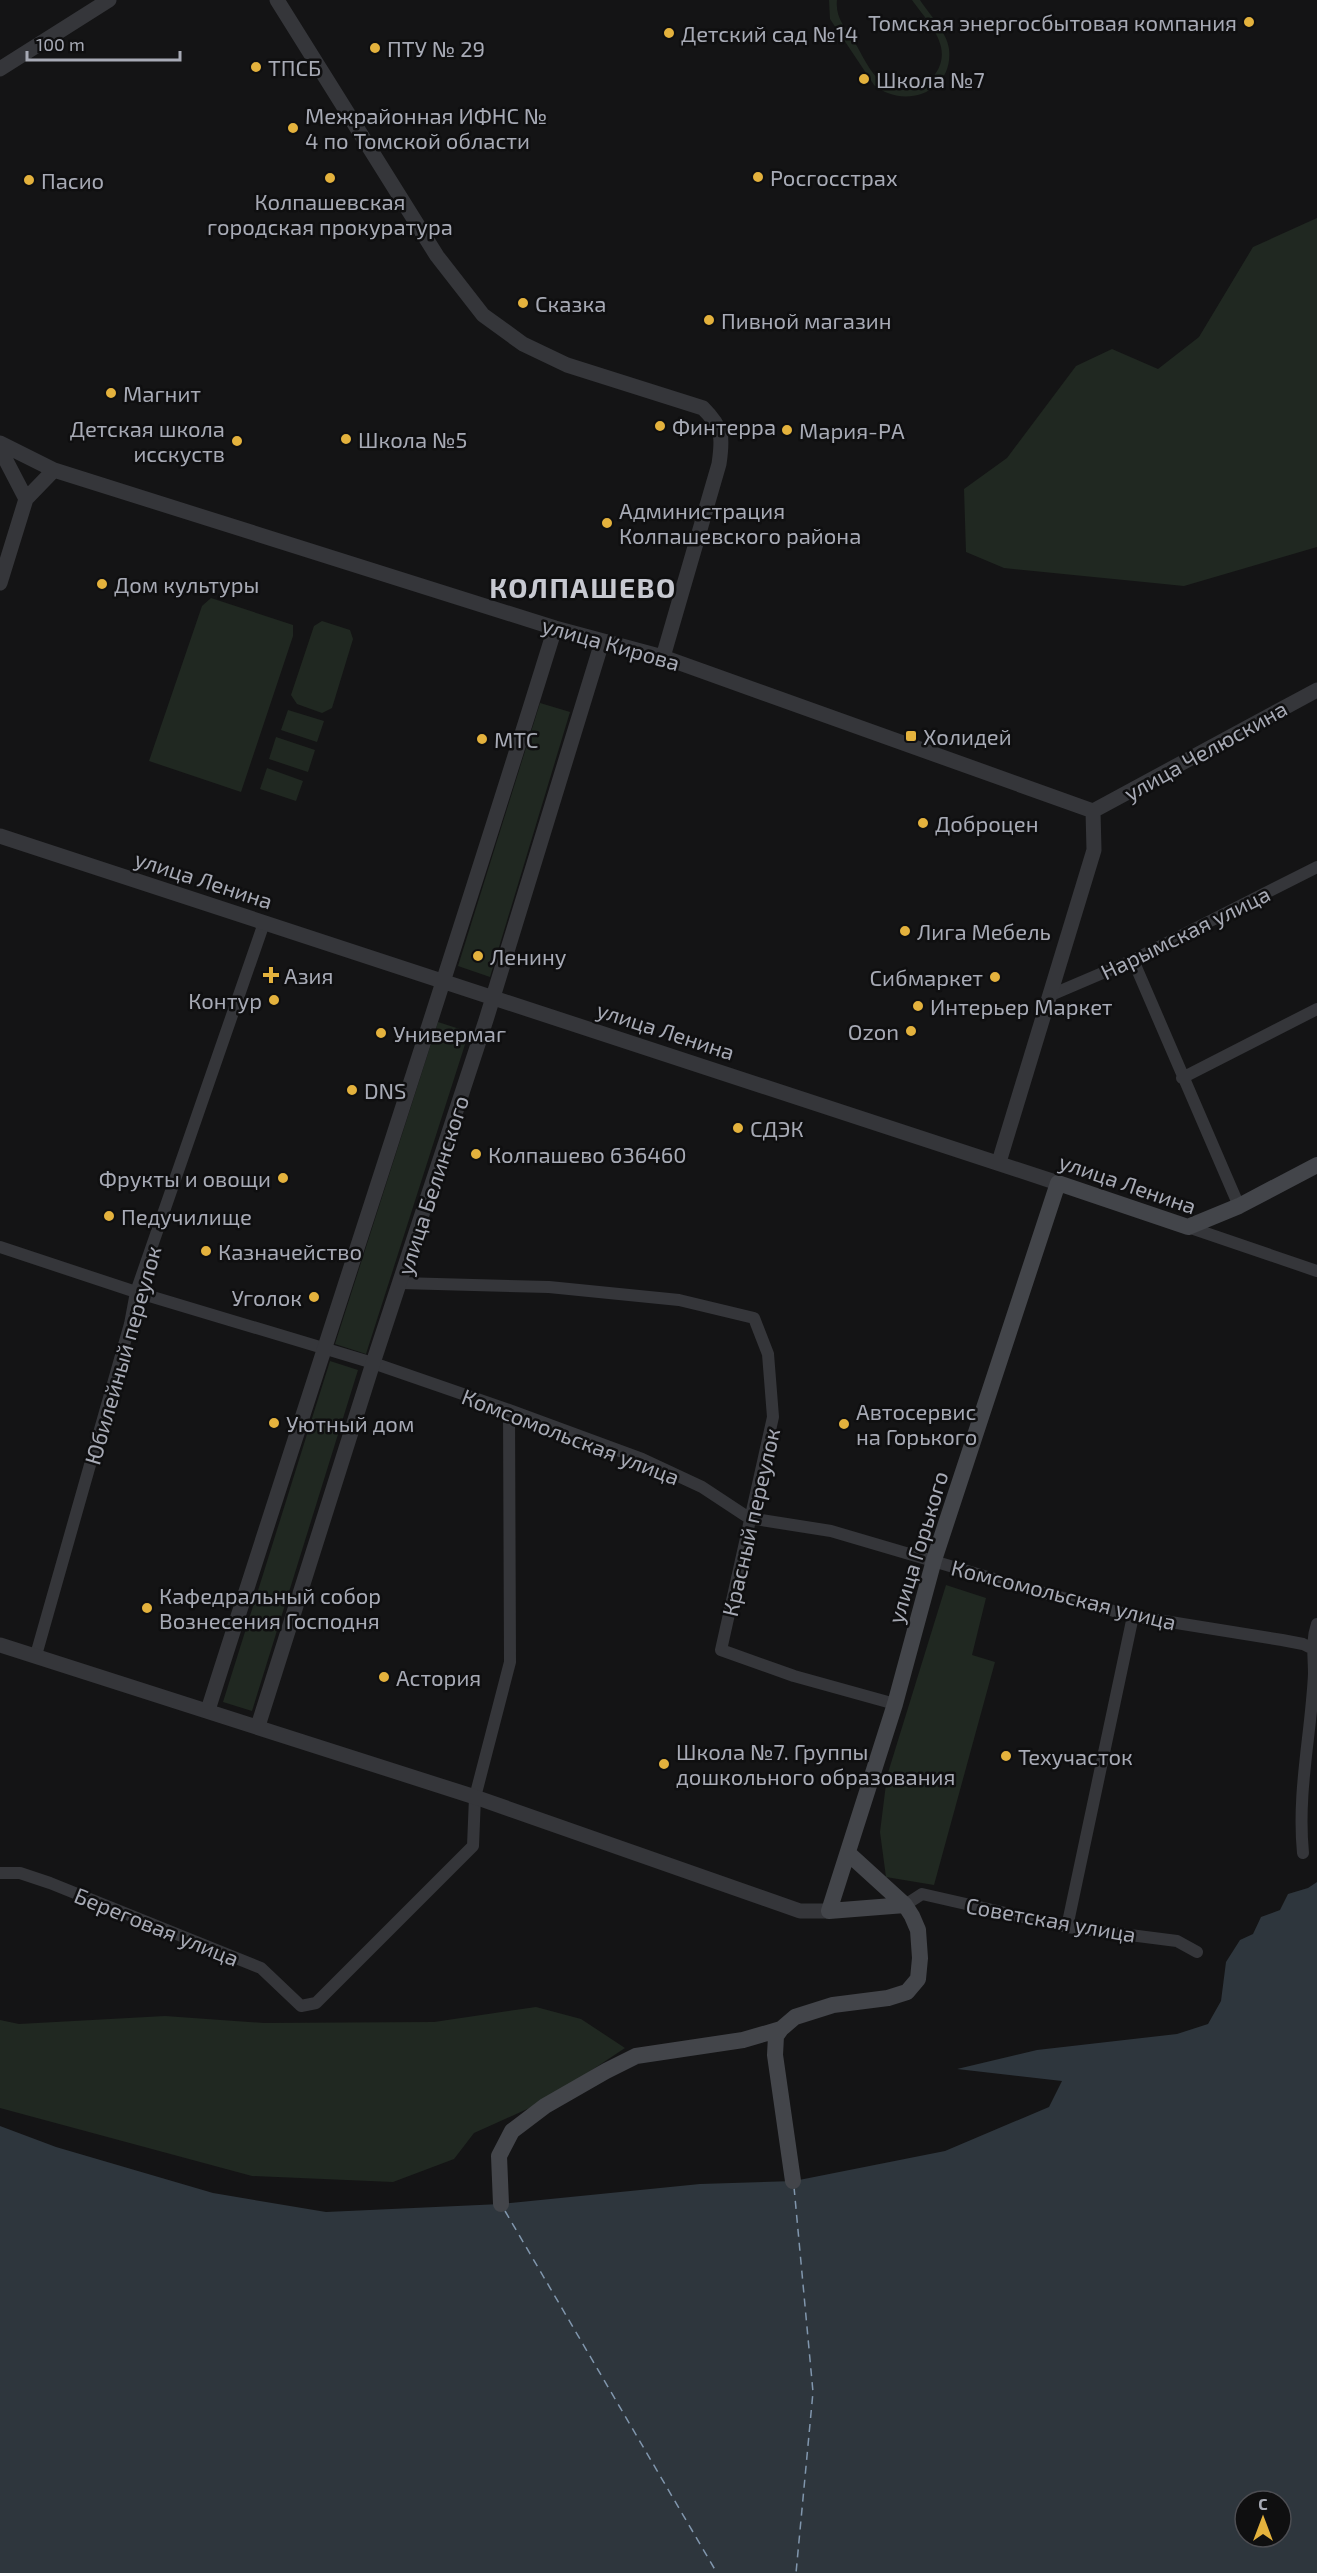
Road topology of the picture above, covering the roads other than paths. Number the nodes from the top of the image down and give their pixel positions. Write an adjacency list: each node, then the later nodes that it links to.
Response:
1 (110, 0): 3 (street)
2 (277, 0): 11 (street)
3 (0, 69)
4 (0, 442): 6 (street, улица Кирова)
5 (0, 449): 7 (street)
6 (54, 470): 7 (street); 9 (street, улица Кирова)
7 (26, 499): 8 (street)
8 (0, 583)
9 (555, 628): 10 (street, улица Кирова); 18 (street)
10 (602, 642): 11 (street, улица Кирова); 20 (street, улица Белинского)
11 (663, 657): 13 (street, улица Кирова)
12 (1317, 690): 13 (street, улица Челюскина)
13 (1093, 811): 19 (street)
14 (0, 836): 16 (street, улица Ленина)
15 (1317, 867): 17 (street, Нарымская улица)
16 (264, 923): 18 (street, улица Ленина); 31 (street, Юбилейный переулок)
17 (1133, 960): 19 (street, Нарымская улица); 22 (street)
18 (445, 982): 20 (street, улица Ленина); 32 (street)
19 (1051, 995): 23 (street)
20 (493, 997): 23 (street, улица Ленина); 30 (street, улица Белинского)
21 (1317, 1009): 22 (street)
22 (1182, 1078): 26 (street)
23 (999, 1162): 25 (street, улица Ленина)
24 (1317, 1165): 26 (main road)
25 (1058, 1183): 27 (main road, улица Ленина); 36 (main road, улица Горького)
26 (1239, 1206): 27 (main road)
27 (1188, 1227): 29 (street, улица Ленина)
28 (0, 1246): 31 (street, Комсомольская улица)
29 (1317, 1271)
30 (400, 1283): 33 (street, улица Белинского); 35 (street, Красный переулок)
31 (136, 1292): 32 (street, Комсомольская улица); 41 (street, Юбилейный переулок)
32 (323, 1349): 33 (street, Комсомольская улица); 43 (street)
33 (373, 1363): 34 (street, Комсомольская улица); 44 (street, улица Белинского)
34 (509, 1410): 35 (street, Комсомольская улица); 45 (street)
35 (749, 1518): 36 (street, Комсомольская улица); 42 (street, Красный переулок)
36 (934, 1560): 37 (street, Комсомольская улица); 42 (main road, улица Горького)
37 (1133, 1616): 40 (street, Комсомольская улица); 51 (street)
38 (1317, 1624): 40 (street)
39 (0, 1644): 41 (street)
40 (1315, 1651): 46 (street)
41 (36, 1655): 43 (street)
42 (895, 1704): 47 (main road, улица Горького)
43 (208, 1710): 44 (street)
44 (258, 1726): 45 (street)
45 (475, 1797): 48 (street, Береговая улица); 50 (street)
46 (1303, 1853)
47 (849, 1854): 49 (main road); 50 (main road, улица Горького)
48 (0, 1873)
49 (905, 1905): 50 (main road); 51 (street, Советская улица); 53 (main road)
50 (829, 1911)
51 (1067, 1927): 52 (street, Советская улица)
52 (1197, 1952)
53 (781, 2029): 54 (main road); 55 (main road)
54 (794, 2181)
55 (501, 2204)

